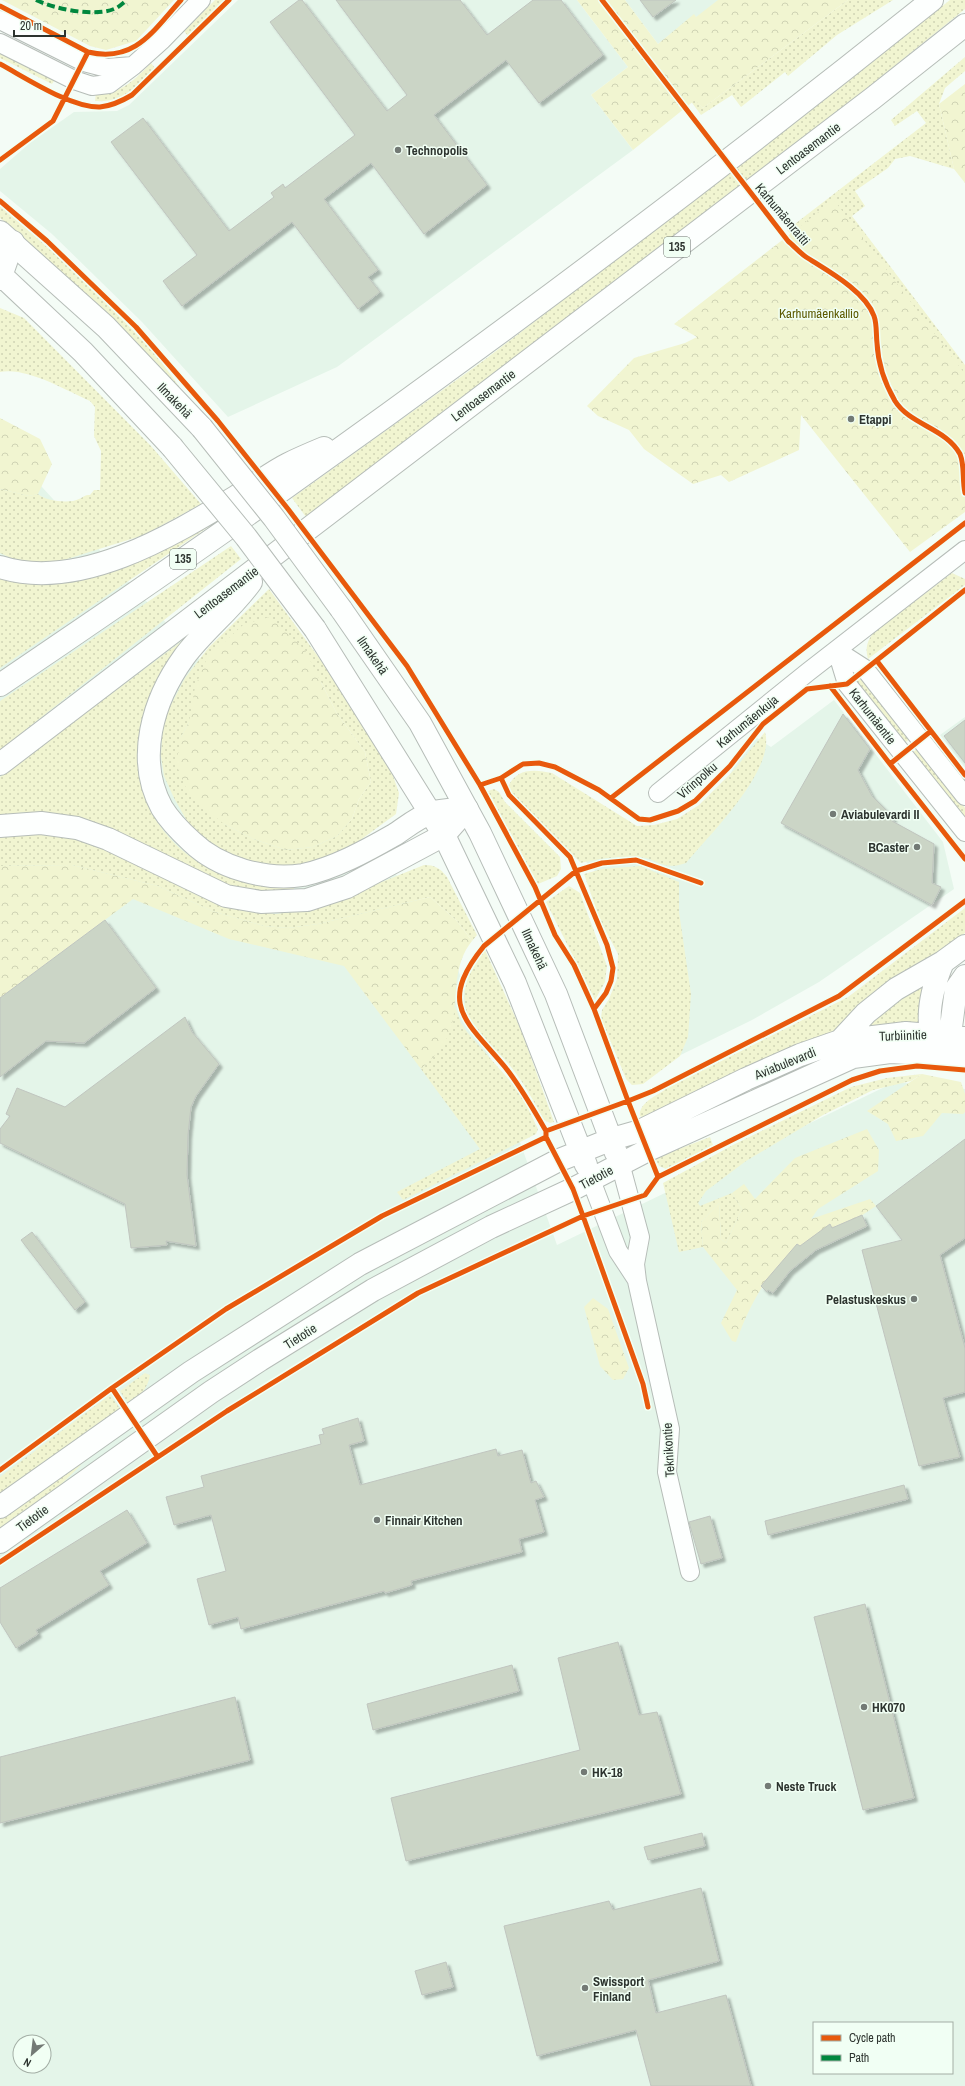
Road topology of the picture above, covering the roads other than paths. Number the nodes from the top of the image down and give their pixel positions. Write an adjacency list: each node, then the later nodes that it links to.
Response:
1 (201, 0): 6 (street)
2 (932, 0): 9 (main road, 135)
3 (0, 20): 6 (street)
4 (965, 25): 11 (main road, Lentoasemantie / 135)
5 (0, 43): 6 (street)
6 (133, 66)
7 (4, 241): 8 (main road); 18 (main road, Ilmakehä, bridge)
8 (1, 276): 19 (main road, bridge)
9 (364, 432): 12 (main road); 14 (main road, 135)
10 (965, 550): 13 (street)
11 (267, 560): 15 (main road, Lentoasemantie / 135); 19 (main road)
12 (0, 567)
13 (837, 651): 16 (street, Karhumäenkuja); 17 (street, Karhumäentie); 21 (street, Karhumäentie)
14 (0, 685)
15 (0, 764)
16 (658, 793)
17 (965, 796)
18 (467, 809): 19 (main road); 22 (main road); 29 (main road, Ilmakehä)
19 (430, 813): 22 (main road)
20 (0, 826): 22 (main road)
21 (965, 832)
22 (444, 835): 30 (main road)
23 (965, 946): 24 (main road, Aviabulevardi)
24 (943, 962): 26 (main road); 27 (main road, Aviabulevardi)
25 (965, 976): 26 (main road)
26 (946, 1040): 27 (main road, Turbiinitie); 28 (main road, Turbiinitie); 31 (main road, Aviabulevardi)
27 (840, 1041): 29 (main road, Aviabulevardi)
28 (965, 1056)
29 (612, 1139): 30 (main road); 31 (main road, Ilmakehä)
30 (581, 1151): 32 (main road); 34 (main road)
31 (620, 1163): 32 (main road, Tietotie); 33 (street, Teknikontie)
32 (591, 1180): 33 (street, Teknikontie); 35 (main road, Tietotie)
33 (637, 1281): 36 (street, Teknikontie)
34 (0, 1507)
35 (0, 1542)
36 (690, 1572)

